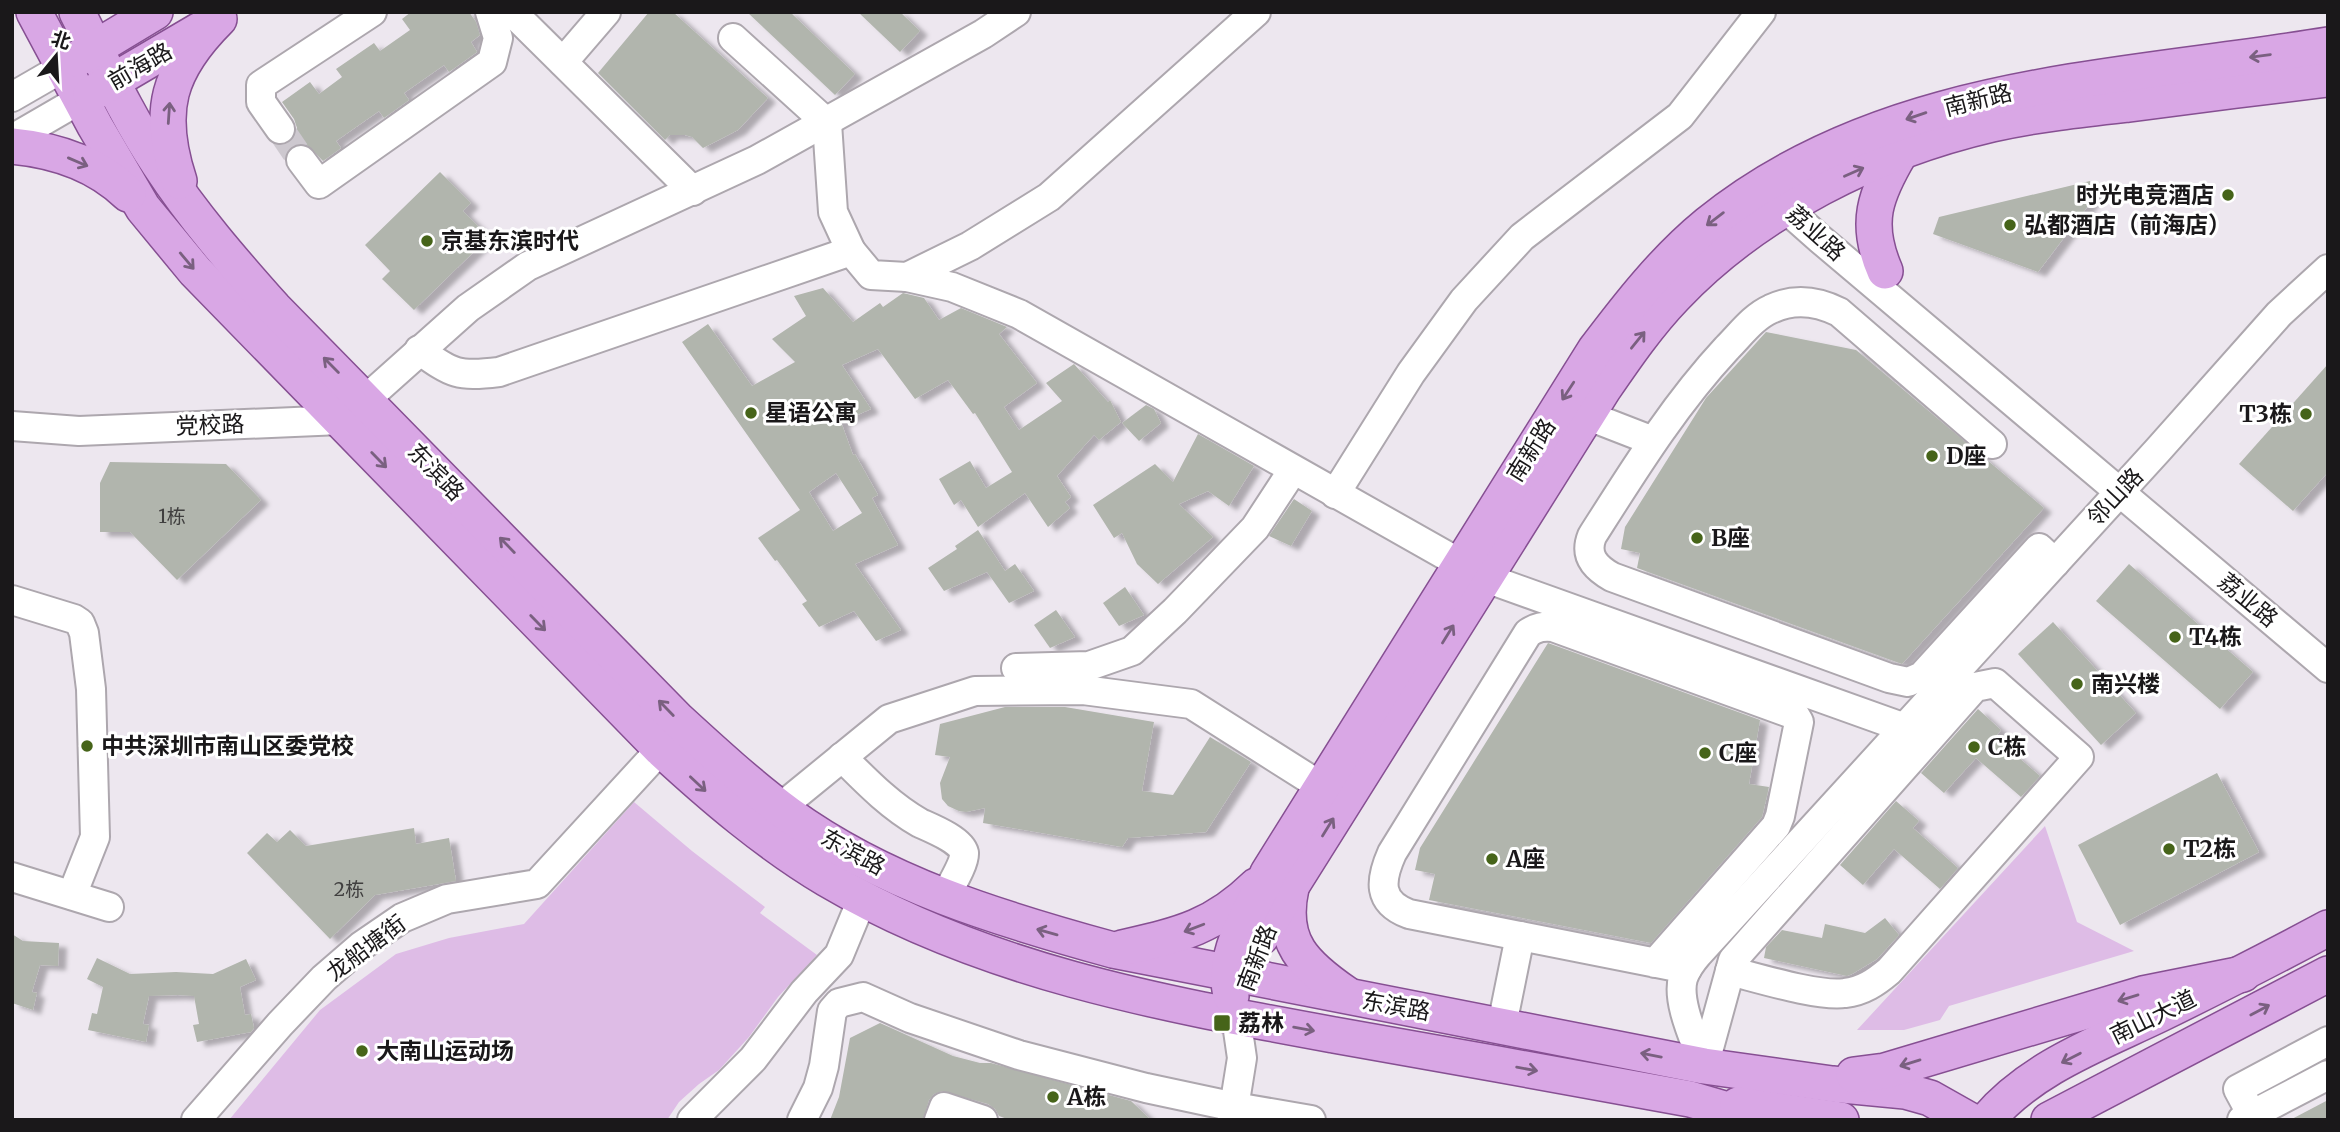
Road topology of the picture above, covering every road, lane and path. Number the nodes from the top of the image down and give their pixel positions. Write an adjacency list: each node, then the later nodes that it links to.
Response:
1 (34, 12): 15 (main road, 东滨路)
2 (77, 12): 13 (main road, 东滨路)
3 (155, 12): 13 (main road, 前海路)
4 (372, 12): 22 (street)
5 (490, 12): 26 (street)
6 (512, 12): 14 (street)
7 (606, 12): 14 (street)
8 (1016, 12): 21 (street)
9 (1256, 12): 34 (street)
10 (1761, 12): 43 (street)
11 (224, 16): 17 (main road, 前海路); 29 (main road, one-way to 11)
12 (733, 38): 21 (street)
13 (96, 48): 15 (main road, 前海路); 17 (main road, 东滨路)
14 (563, 62): 27 (street)
15 (64, 67): 18 (street, 前海路); 19 (main road, 东滨路)
16 (2327, 71): 20 (main road, 南新路)
17 (112, 82): 19 (main road, 前海路); 29 (main road, 东滨路)
18 (12, 97)
19 (81, 99): 23 (street, 前海路); 30 (main road, 东滨路)
20 (2036, 101): 25 (main road, 南新路); 28 (main road, 南新路, one-way to 28)
21 (827, 123): 27 (street); 31 (street)
22 (280, 129)
23 (12, 139)
24 (12, 146): 30 (main road, one-way to 30)
25 (1900, 153): 28 (main road, 南新路, one-way to 25); 33 (main road)
26 (301, 159)
27 (693, 191): 35 (street)
28 (1785, 195): 33 (street, 荔业路); 37 (main road, 南新路, one-way to 28); 42 (street, 荔业路); 45 (main road, 南新路, one-way to 45)
29 (186, 203): 36 (main road, 东滨路, one-way to 29)
30 (144, 208): 36 (main road, 东滨路, one-way to 36)
31 (850, 251): 34 (street); 35 (street)
32 (2328, 269): 42 (street, 邻山路)
33 (1885, 271): 42 (street, 荔业路)
34 (907, 277): 41 (street)
35 (419, 350): 36 (street)
36 (353, 410): 38 (street, 党校路); 51 (main road, 东滨路, one-way to 51); 54 (main road, 东滨路, one-way to 36)
37 (1586, 415): 39 (street); 45 (main road, 南新路)
38 (12, 426)
39 (1653, 441): 40 (street); 44 (street)
40 (1992, 444)
41 (1293, 470): 43 (street); 48 (street)
42 (2125, 485): 44 (street, 邻山路); 47 (street, 荔业路); 49 (street, 荔业路)
43 (1335, 494): 45 (street)
44 (2055, 563): 50 (street, 邻山路)
45 (1472, 571): 50 (street); 53 (main road, 南新路); 56 (main road, 南新路, one-way to 45)
46 (12, 600): 57 (street)
47 (2328, 646)
48 (1016, 668)
49 (2328, 668)
50 (1905, 728): 66 (street, 邻山路)
51 (661, 749): 58 (main road, 东滨路, one-way to 58); 85 (street, 龙船塘街)
52 (842, 757): 53 (street); 54 (street); 59 (street)
53 (1322, 787): 56 (main road, 南新路)
54 (780, 807): 59 (main road, 东滨路)
55 (12, 877): 57 (street)
56 (1280, 879): 63 (main road, one-way to 63); 70 (main road, 南新路); 71 (main road)
57 (72, 895): 60 (street)
58 (863, 897): 64 (street); 73 (main road, 东滨路)
59 (946, 897): 63 (main road, 东滨路, one-way to 59)
60 (109, 907)
61 (2328, 928): 68 (main road, 南山大道)
62 (1520, 936): 65 (street); 65 (street); 74 (street)
63 (1113, 950): 70 (main road, 东滨路)
64 (839, 955): 72 (street); 86 (street)
65 (1655, 962): 66 (street)
66 (1687, 969): 77 (street)
67 (1730, 971): 67 (street); 77 (street)
68 (2243, 974): 79 (main road, one-way to 79); 93 (main road, 南山大道, one-way to 93)
69 (2328, 974): 75 (main road, 南山大道, one-way to 69)
70 (1239, 975): 71 (main road, 东滨路); 73 (main road, 南新路)
71 (1352, 998): 74 (main road, 东滨路)
72 (851, 1000): 81 (street); 87 (street)
73 (1236, 1017): 80 (main road, 东滨路, one-way to 80); 82 (street)
74 (1502, 1025): 77 (main road, 东滨路, one-way to 74)
75 (2200, 1041): 94 (main road, 南山大道); 95 (main road)
76 (2328, 1041): 83 (street)
77 (1704, 1066): 79 (main road, 东滨路)
78 (2328, 1074): 83 (street)
79 (1791, 1078): 92 (main road, 东滨路)
80 (1690, 1098): 84 (main road, 东滨路); 91 (main road)
81 (1181, 1108): 82 (street)
82 (1233, 1113): 90 (street)
83 (2247, 1117)
84 (1760, 1119)
85 (196, 1120)
86 (692, 1120)
87 (802, 1120)
88 (939, 1120): 89 (street)
89 (983, 1120)
90 (1311, 1120)
91 (1841, 1120)
92 (1969, 1120)
93 (1987, 1120)
94 (2049, 1120)
95 (2106, 1120)

